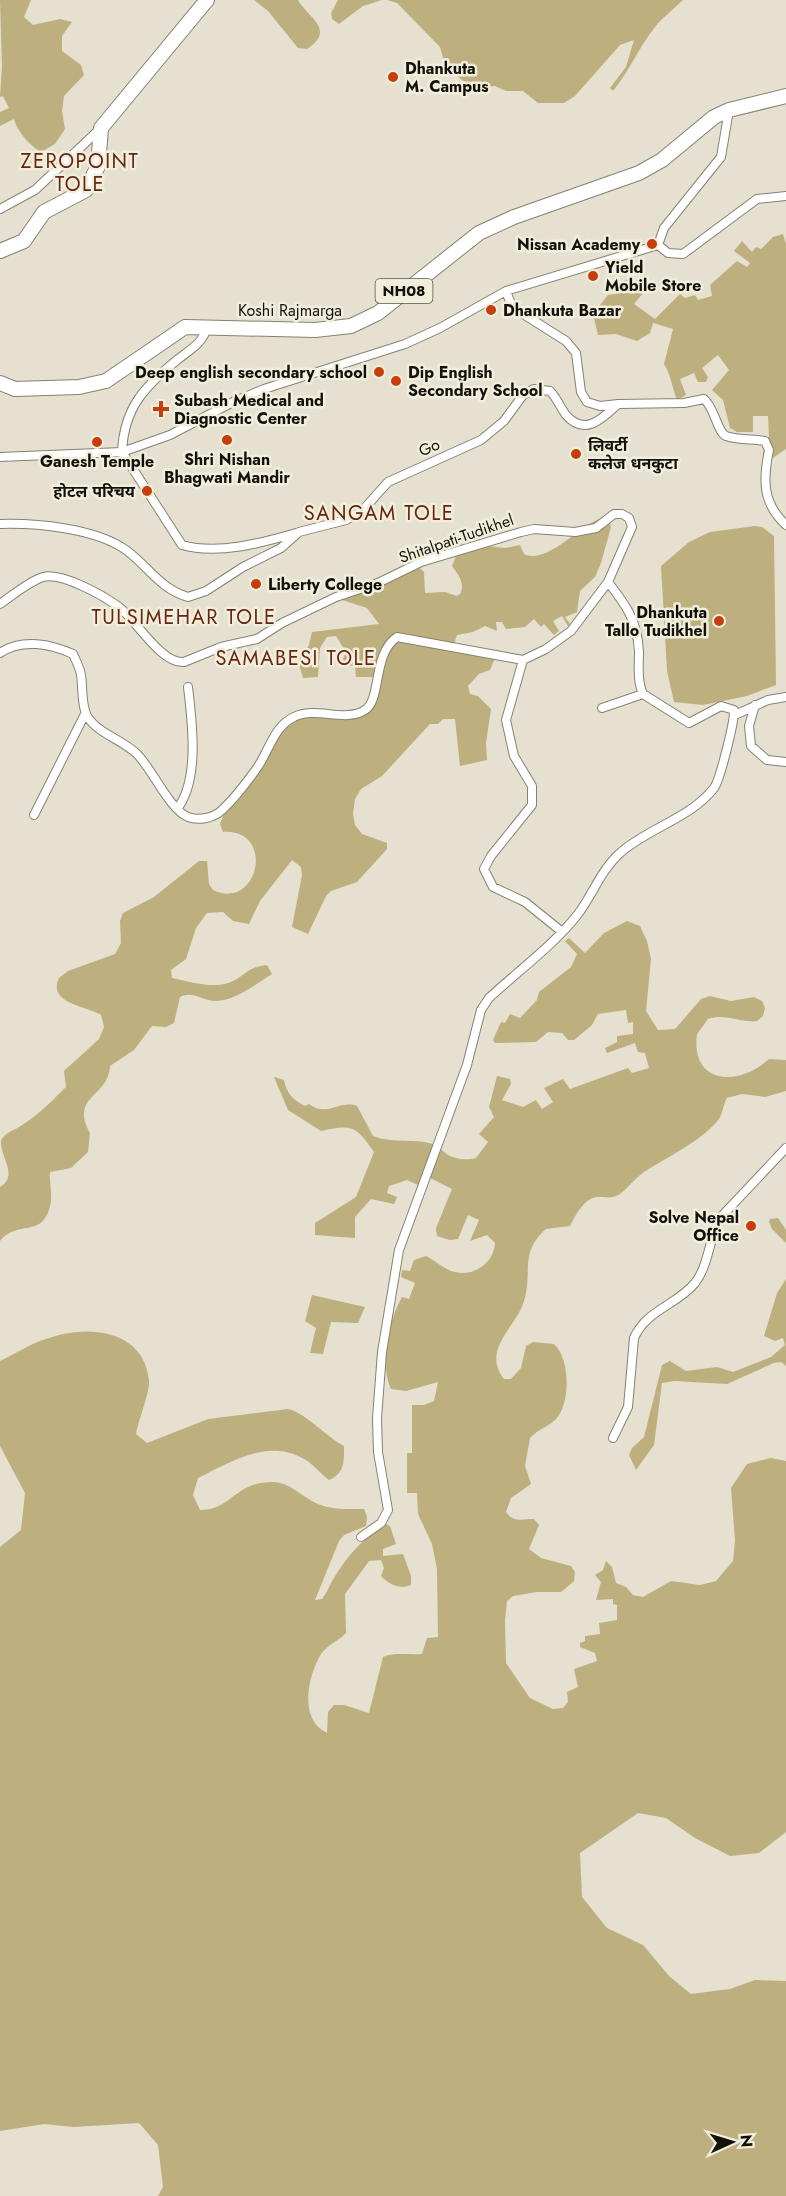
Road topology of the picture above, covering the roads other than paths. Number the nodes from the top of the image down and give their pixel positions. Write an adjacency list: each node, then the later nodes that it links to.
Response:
1 (207, 0): 4 (main road)
2 (786, 96): 3 (main road, Koshi Rajmarga / NH08)
3 (729, 110): 7 (street); 10 (main road, Koshi Rajmarga / NH08)
4 (101, 128): 6 (street); 8 (main road)
5 (786, 196): 7 (street)
6 (0, 209)
7 (658, 245): 9 (street)
8 (0, 251)
9 (506, 291): 12 (street); 13 (street)
10 (208, 326): 11 (main road, Koshi Rajmarga / NH08); 13 (street)
11 (0, 384)
12 (618, 404): 16 (street); 17 (street, Go)
13 (122, 452): 14 (street); 17 (street)
14 (0, 458)
15 (0, 524): 17 (street, Go)
16 (786, 525)
17 (299, 532)
18 (608, 582): 19 (street, Shitalpati-Tudikhel); 21 (street); 23 (street)
19 (0, 604)
20 (0, 653): 27 (street)
21 (523, 660): 30 (street); 32 (street)
22 (188, 687): 30 (street)
23 (643, 694): 26 (street); 28 (street)
24 (786, 697): 25 (street)
25 (755, 705): 28 (street); 29 (street)
26 (602, 708)
27 (85, 714): 30 (street); 31 (street)
28 (735, 717): 32 (street)
29 (786, 762)
30 (177, 809)
31 (34, 815)
32 (561, 931): 35 (street)
33 (786, 1148): 34 (street)
34 (613, 1438)
35 (361, 1537)

